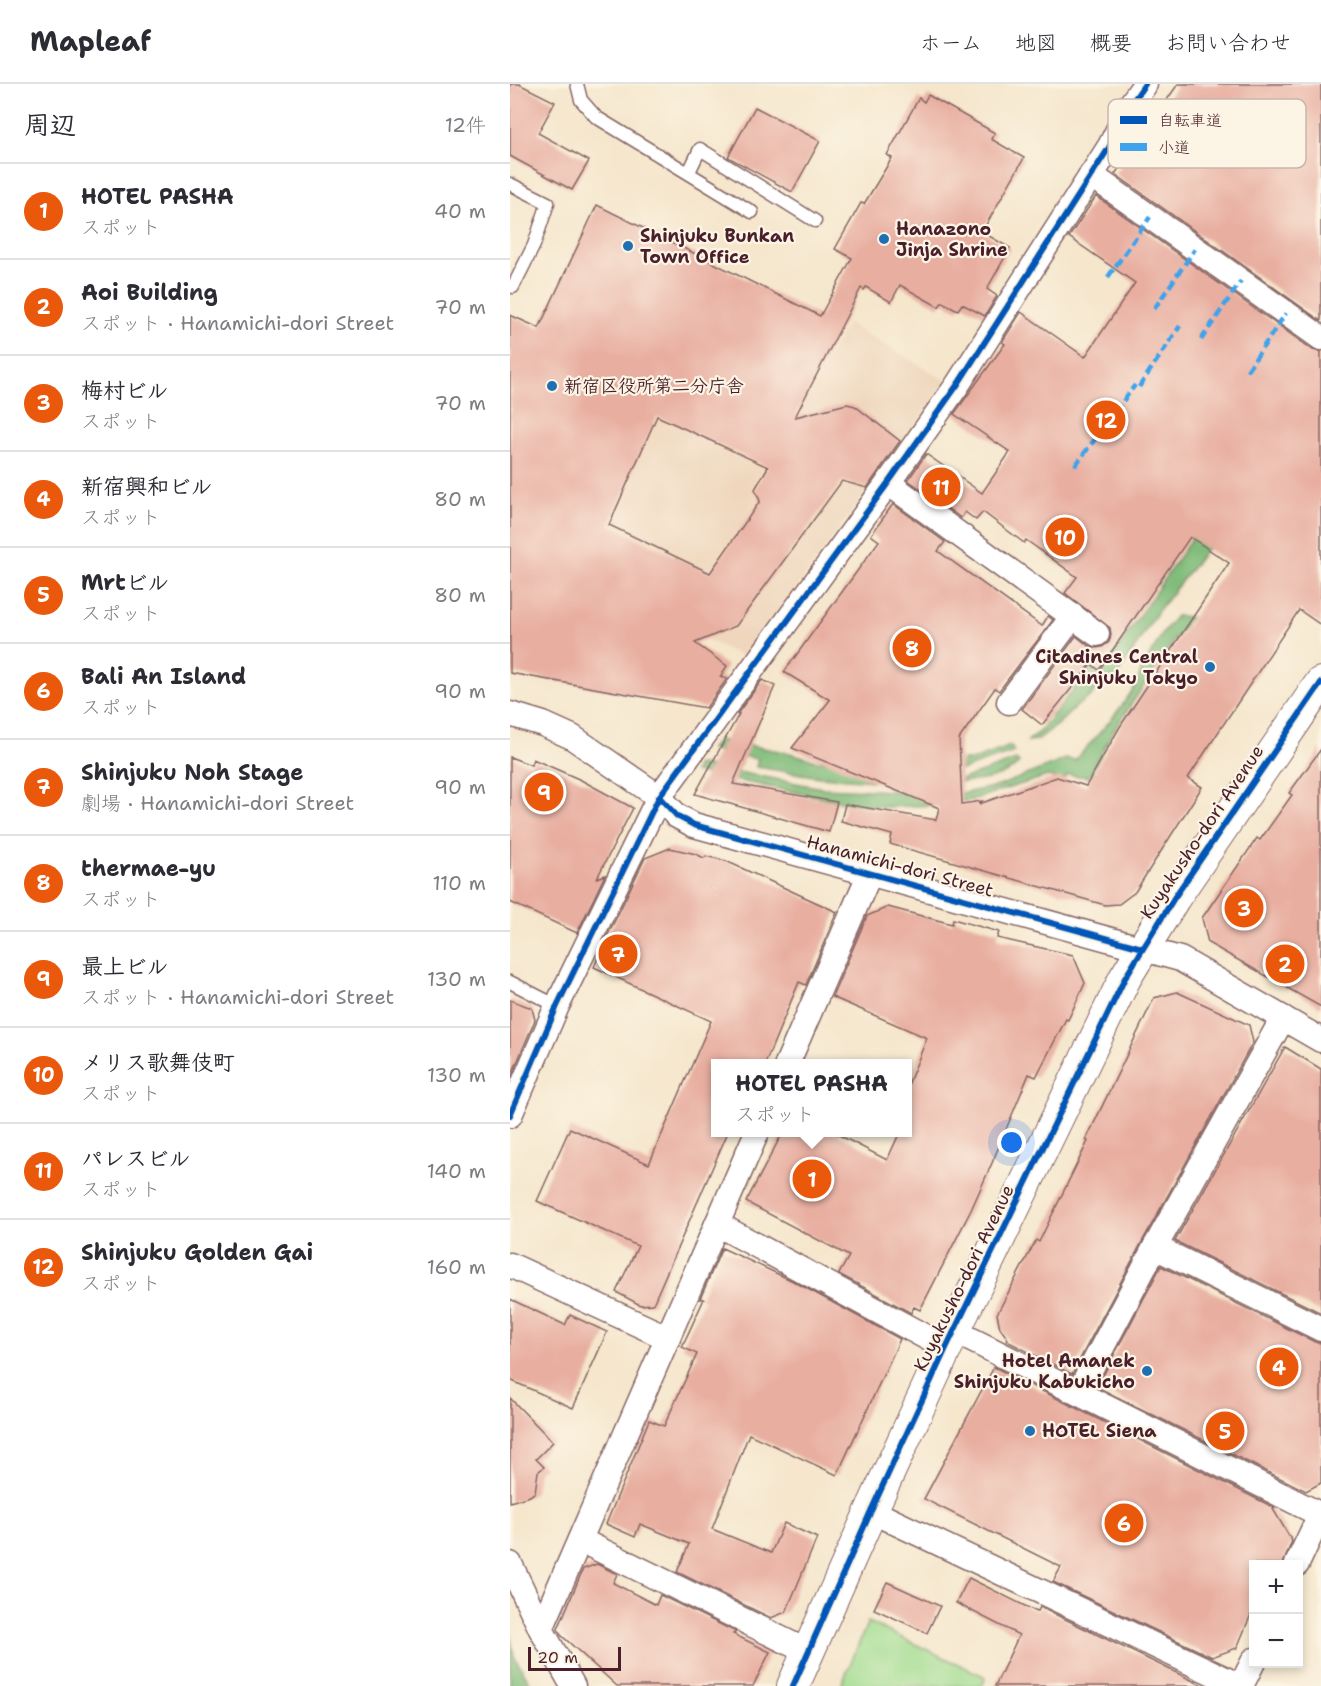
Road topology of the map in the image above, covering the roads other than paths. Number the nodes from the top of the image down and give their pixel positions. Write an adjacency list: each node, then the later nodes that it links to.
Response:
1 (578, 84): 5 (lane)
2 (1145, 84): 3 (street)
3 (1136, 99)
4 (1108, 147): 6 (street)
5 (689, 172): 8 (lane); 9 (lane)
6 (1091, 176): 11 (street); 12 (street)
7 (510, 184): 10 (lane)
8 (752, 212)
9 (815, 221)
10 (513, 287)
11 (1321, 338)
12 (888, 483): 13 (street); 18 (street)
13 (1073, 616): 14 (street); 16 (street)
14 (1098, 634)
15 (1321, 683): 20 (street, Kuyakusho-dori Avenue)
16 (1009, 702)
17 (510, 714): 18 (street, Hanamichi-dori Street)
18 (659, 797): 19 (street, Hanamichi-dori Street); 22 (street)
19 (870, 873): 20 (street, Hanamichi-dori Street); 25 (street)
20 (1142, 948): 23 (street, Hanamichi-dori Street); 33 (street, Kuyakusho-dori Avenue)
21 (510, 982): 22 (lane)
22 (557, 1006): 26 (street)
23 (1283, 1018): 24 (street, Hanamichi-dori Street); 29 (street)
24 (1321, 1040)
25 (789, 1059)
26 (510, 1115)
27 (755, 1137): 28 (street)
28 (717, 1224): 32 (street); 33 (street)
29 (1155, 1247): 31 (street); 34 (street)
30 (510, 1265): 32 (street)
31 (1321, 1329)
32 (668, 1338): 37 (street)
33 (950, 1339): 34 (street); 35 (street, Kuyakusho-dori Avenue)
34 (1078, 1393): 36 (street)
35 (871, 1510): 41 (street, Kuyakusho-dori Avenue); 45 (street)
36 (1321, 1514): 38 (street)
37 (580, 1540): 40 (street); 41 (street)
38 (1299, 1560)
39 (510, 1564): 40 (street)
40 (541, 1629): 43 (street)
41 (808, 1652): 44 (street, Kuyakusho-dori Avenue)
42 (1250, 1668): 45 (street)
43 (573, 1686)
44 (794, 1686)
45 (1241, 1686)

